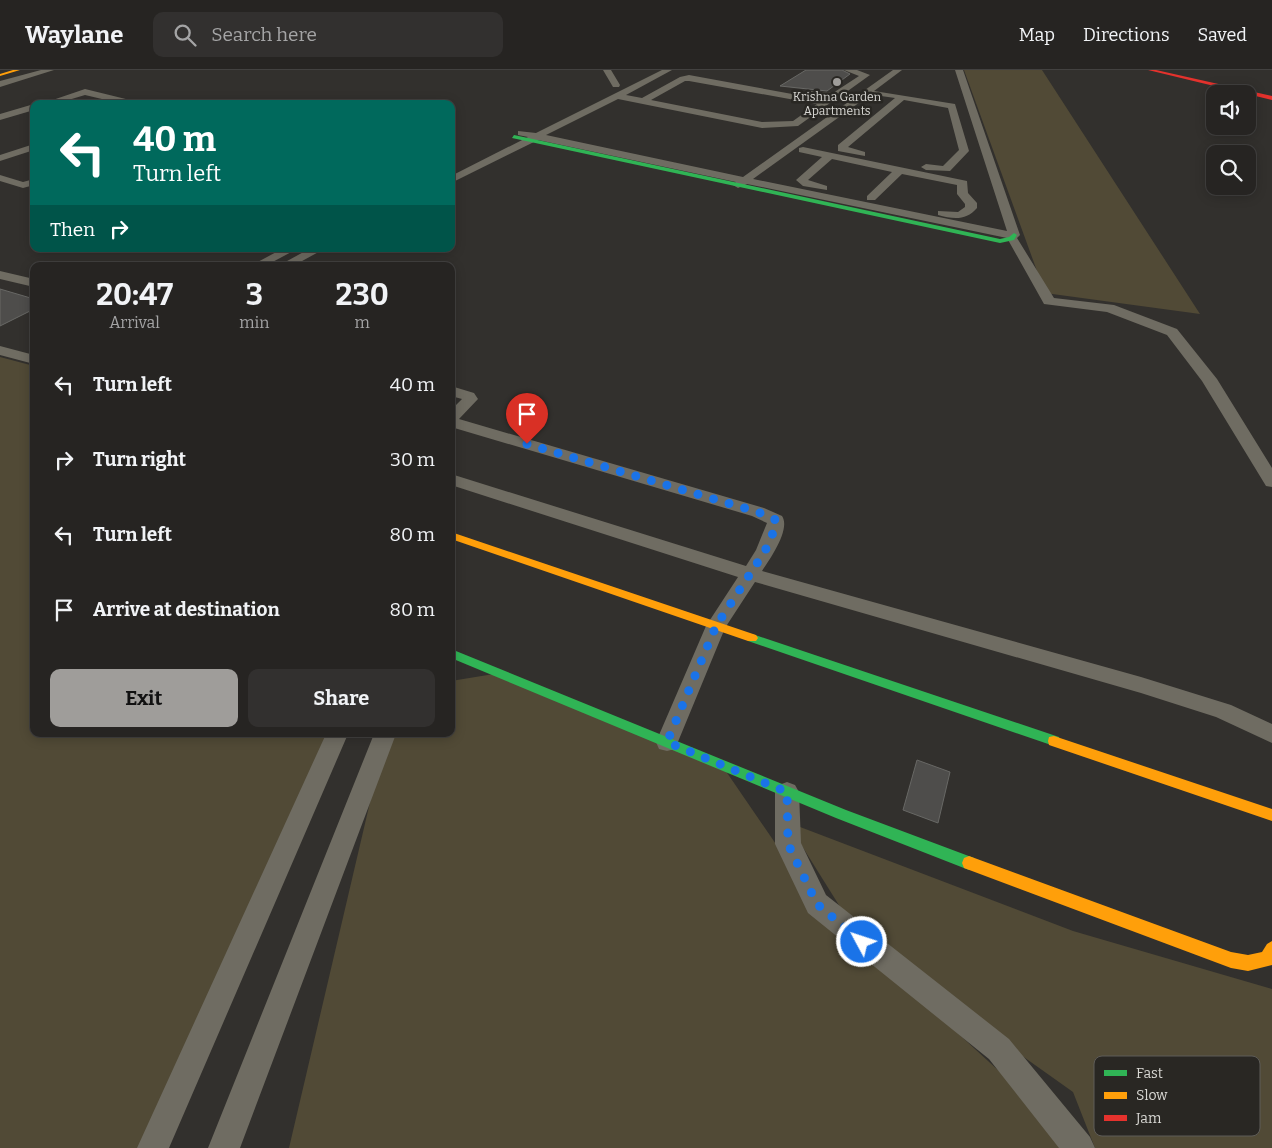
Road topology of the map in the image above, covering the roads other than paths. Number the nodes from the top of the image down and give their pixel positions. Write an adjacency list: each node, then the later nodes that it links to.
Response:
1 (18, 70): 14 (street)
2 (50, 70): 17 (street)
3 (608, 70): 18 (street)
4 (649, 70): 12 (street); 18 (street)
5 (708, 70): 13 (street)
6 (848, 70): 13 (street)
7 (898, 70): 15 (street)
8 (908, 70): 20 (street)
9 (959, 70): 42 (street)
10 (1150, 70): 16 (street)
11 (1171, 70): 16 (street)
12 (666, 71): 21 (street)
13 (865, 74): 15 (street)
14 (0, 75)
15 (888, 77): 39 (street)
16 (1195, 78): 19 (street); 23 (street)
17 (0, 84)
18 (616, 85): 29 (street)
19 (1272, 92)
20 (877, 93): 22 (street); 31 (street)
21 (618, 96): 26 (street); 29 (street)
22 (902, 97): 22 (street)
23 (1272, 98)
24 (58, 100): 25 (street)
25 (118, 100)
26 (643, 101): 26 (street)
27 (30, 108): 28 (street)
28 (0, 117)
29 (525, 136): 33 (street); 37 (street); 39 (street)
30 (30, 148): 34 (street)
31 (803, 150): 32 (street); 39 (street)
32 (832, 155): 35 (street); 41 (street)
33 (475, 156)
34 (0, 158)
35 (901, 169): 41 (street); 41 (street)
36 (0, 178): 38 (street)
37 (455, 178)
38 (28, 184): 40 (street)
39 (748, 184): 42 (street)
40 (8, 191)
41 (871, 198)
42 (1013, 237): 55 (street)
43 (285, 252): 45 (street)
44 (312, 252): 46 (street)
45 (264, 262)
46 (292, 262)
47 (0, 275): 48 (street)
48 (30, 282)
49 (0, 350): 50 (street)
50 (30, 359)
51 (455, 392): 52 (street)
52 (455, 416)
53 (455, 422): 57 (street)
54 (455, 479): 57 (street)
55 (1272, 482)
56 (455, 536): 58 (street)
57 (750, 574): 58 (street); 60 (street)
58 (716, 626): 63 (street); 65 (street)
59 (455, 655): 63 (street)
60 (1272, 734)
61 (336, 737): 67 (street)
62 (384, 737): 68 (street)
63 (667, 742): 64 (street)
64 (787, 792): 66 (street); 69 (street)
65 (1272, 816)
66 (1272, 949)
67 (152, 1148)
68 (224, 1148)
69 (1079, 1148)

